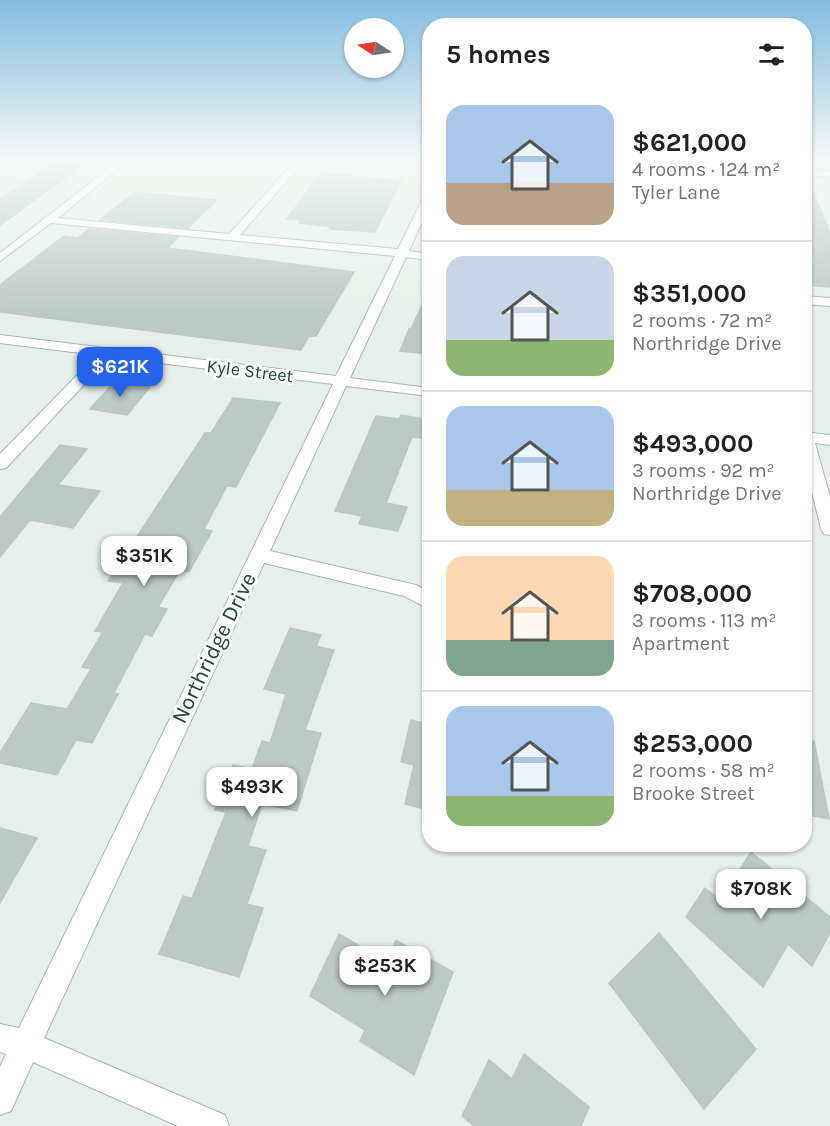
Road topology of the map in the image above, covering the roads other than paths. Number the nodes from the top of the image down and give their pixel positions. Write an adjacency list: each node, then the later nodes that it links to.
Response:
1 (59, 213): 4 (street)
2 (254, 213): 5 (street)
3 (421, 213): 6 (street, Northridge Drive)
4 (50, 220): 5 (street); 8 (street)
5 (233, 236): 6 (street)
6 (403, 253): 7 (street); 13 (street, Northridge Drive)
7 (422, 256)
8 (0, 258)
9 (812, 301): 10 (street)
10 (830, 302)
11 (0, 339): 12 (street, Kyle Street)
12 (106, 353): 13 (street, Kyle Street); 18 (street)
13 (341, 382): 14 (street, Kyle Street); 20 (street, Northridge Drive)
14 (422, 391)
15 (812, 438): 16 (street)
16 (830, 440)
17 (812, 463): 19 (street)
18 (0, 464)
19 (830, 529)
20 (259, 555): 21 (street); 22 (street, Northridge Drive)
21 (422, 597)
22 (14, 1041): 23 (street, Northridge Drive); 24 (street)
23 (0, 1100)
24 (214, 1126)

